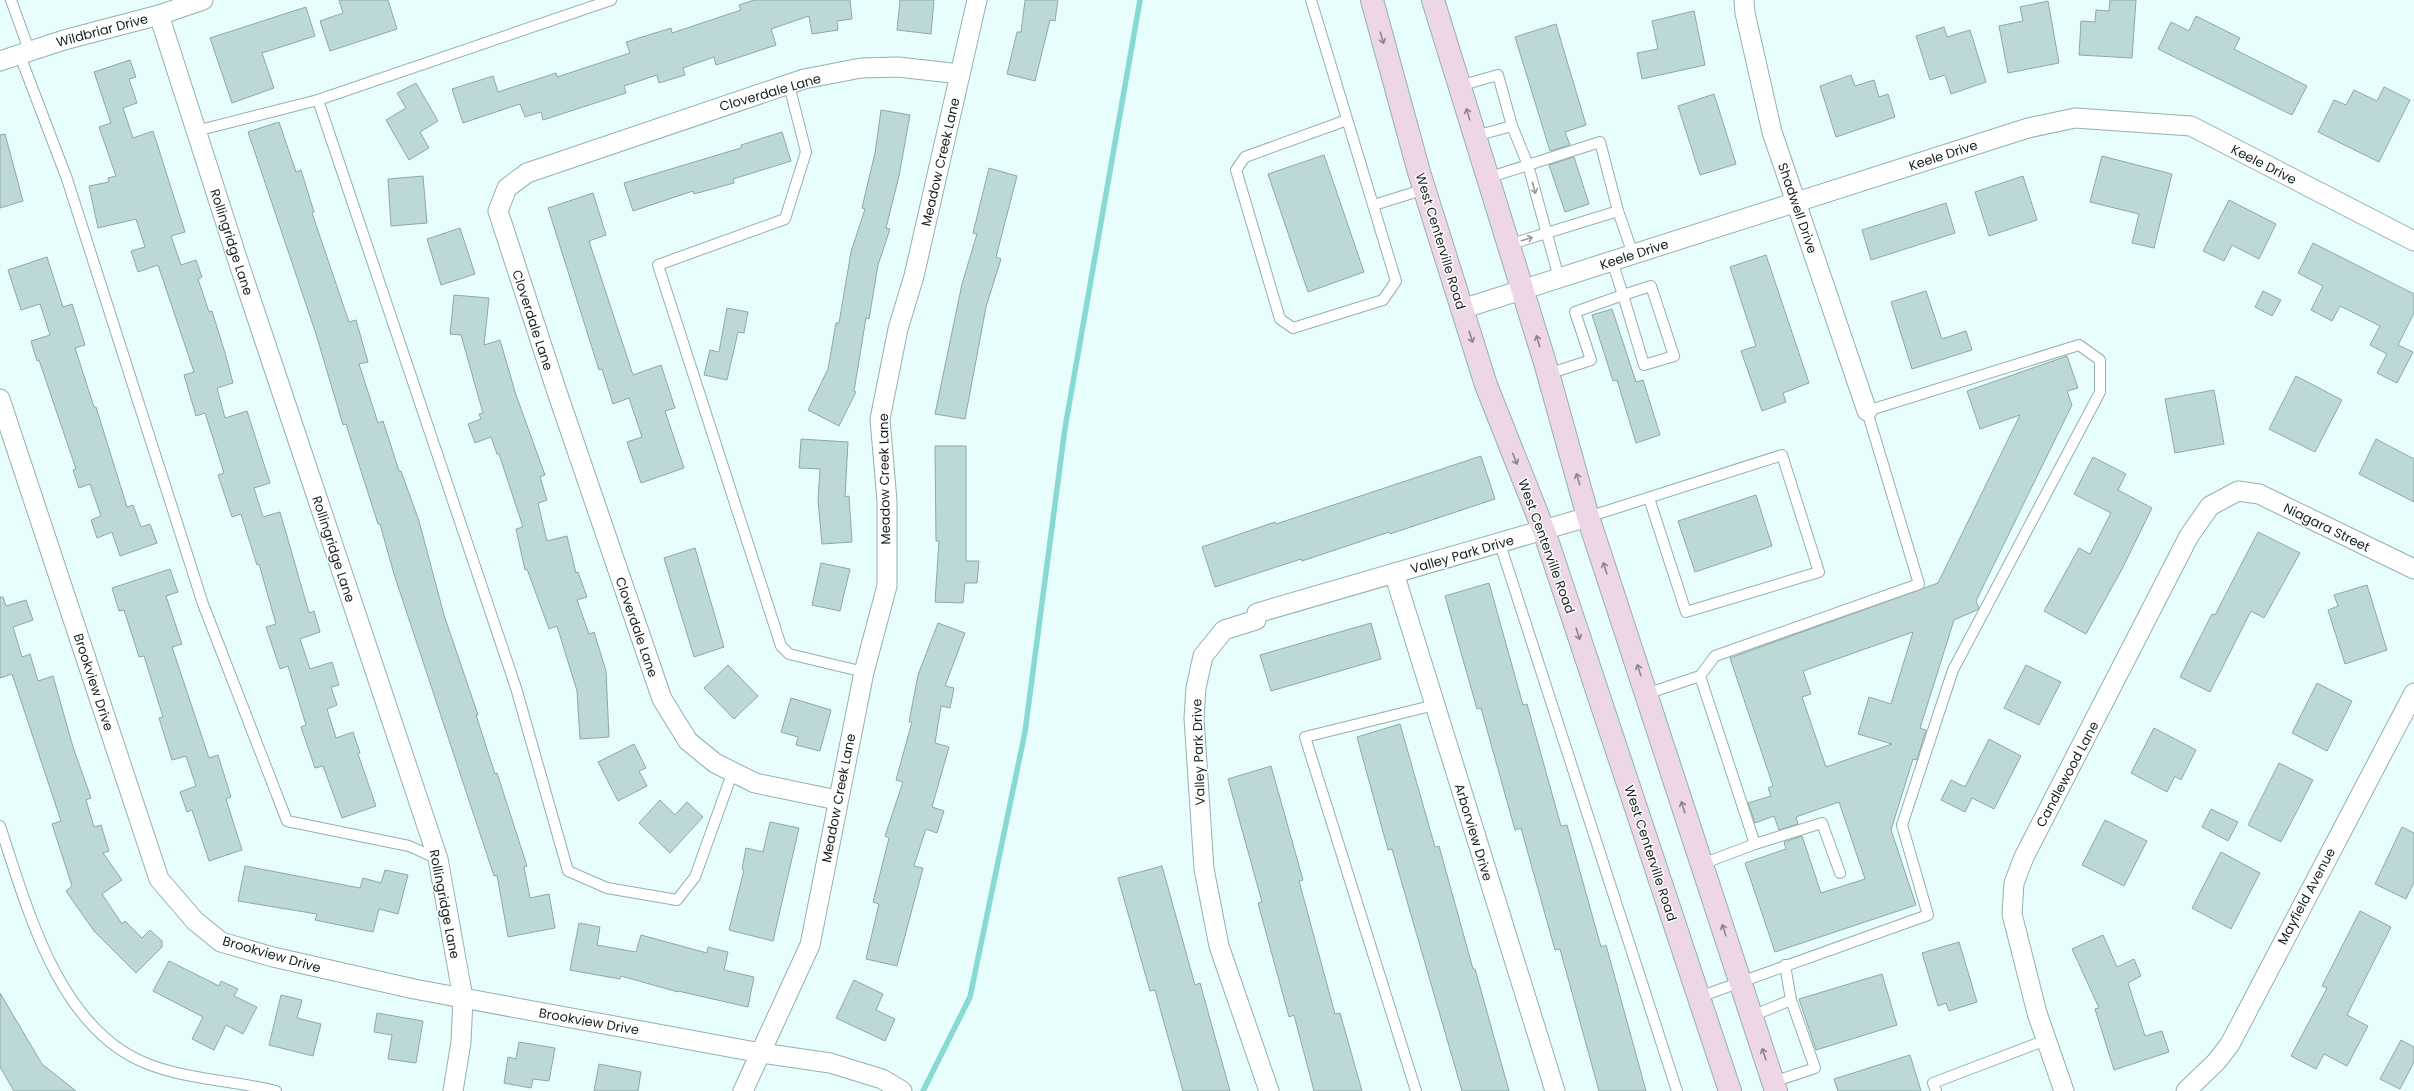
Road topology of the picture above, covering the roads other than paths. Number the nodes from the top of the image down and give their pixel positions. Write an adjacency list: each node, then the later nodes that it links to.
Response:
1 (11, 0): 10 (lane)
2 (203, 0): 9 (street, Wildbriar Drive)
3 (611, 0): 15 (lane)
4 (977, 0): 12 (street, Meadow Creek Lane)
5 (1311, 0): 16 (lane)
6 (1372, 0): 22 (main road, West Centerville Road, one-way to 22)
7 (1433, 0): 14 (main road)
8 (1744, 0): 23 (street, Shadwell Drive)
9 (159, 15): 10 (street, Wildbriar Drive); 18 (street, Rollingridge Lane)
10 (24, 51): 11 (street, Wildbriar Drive); 54 (lane)
11 (0, 60)
12 (960, 74): 13 (street, Cloverdale Lane); 45 (street, Meadow Creek Lane)
13 (789, 85): 45 (lane); 50 (street, Cloverdale Lane)
14 (1459, 86): 17 (lane); 19 (main road, one-way to 14)
15 (318, 100): 18 (lane); 50 (lane)
16 (1348, 120): 24 (lane); 24 (lane)
17 (1512, 126): 19 (lane); 20 (lane)
18 (196, 131): 54 (street, Rollingridge Lane)
19 (1475, 136): 21 (main road)
20 (1528, 165): 21 (lane); 25 (lane); 26 (lane, one-way to 26)
21 (1487, 178): 28 (main road)
22 (1425, 190): 24 (lane); 34 (main road, West Centerville Road)
23 (1796, 202): 27 (street, Keele Drive); 29 (street, Keele Drive); 37 (street, Shadwell Drive)
24 (1374, 205)
25 (1618, 211): 26 (lane); 29 (lane)
26 (1546, 233): 28 (lane, one-way to 26); 31 (lane)
27 (2414, 242)
28 (1508, 245): 32 (main road)
29 (1633, 254): 30 (street, Keele Drive)
30 (1612, 261): 31 (street, Keele Drive); 33 (lane)
31 (1559, 278): 32 (street, Keele Drive)
32 (1522, 290): 34 (street, Keele Drive); 35 (main road, one-way to 32)
33 (1623, 295): 33 (lane); 35 (lane)
34 (1462, 309): 41 (main road, West Centerville Road, one-way to 41)
35 (1548, 374): 40 (main road, one-way to 35)
36 (0, 399): 60 (street, Brookview Drive)
37 (1867, 411): 46 (lane); 57 (lane)
38 (2238, 490): 43 (street, Niagara Street); 63 (street, Candlewood Lane)
39 (1649, 498): 39 (lane); 40 (lane)
40 (1588, 517): 41 (street, Valley Park Drive); 48 (main road, one-way to 40)
41 (1544, 532): 42 (street, Valley Park Drive); 59 (main road, West Centerville Road, one-way to 59)
42 (1500, 544): 44 (street, Valley Park Drive); 74 (lane)
43 (2414, 569)
44 (1394, 573): 49 (street, Arborview Drive); 71 (street, Valley Park Drive)
45 (864, 672): 51 (street, Meadow Creek Lane)
46 (1700, 676): 48 (lane); 53 (lane)
47 (2414, 693): 77 (street, Mayfield Avenue)
48 (1646, 694): 55 (main road, one-way to 48)
49 (1435, 705): 72 (lane); 73 (street, Arborview Drive)
50 (733, 771): 51 (street, Cloverdale Lane)
51 (837, 800): 64 (street, Meadow Creek Lane)
52 (0, 826): 67 (lane)
53 (1756, 844): 55 (lane); 56 (lane)
54 (438, 859): 60 (street, Rollingridge Lane)
55 (1702, 864): 58 (main road, one-way to 55)
56 (1840, 873)
57 (1785, 965): 58 (lane); 61 (lane)
58 (1740, 981): 59 (lane); 62 (main road)
59 (1699, 997): 75 (main road, West Centerville Road)
60 (463, 998): 64 (street, Brookview Drive); 68 (street, Rollingridge Lane)
61 (1791, 1000): 62 (lane); 65 (lane)
62 (1752, 1016): 65 (main road, one-way to 62)
63 (2046, 1040): 66 (street, Candlewood Lane); 76 (lane)
64 (761, 1052): 69 (street, Meadow Creek Lane); 70 (street, Brookview Drive)
65 (1775, 1087)
66 (2060, 1090)
67 (276, 1091)
68 (453, 1091)
69 (743, 1091)
70 (902, 1091)
71 (1269, 1091)
72 (1416, 1091)
73 (1554, 1091)
74 (1677, 1091)
75 (1730, 1091)
76 (1936, 1091)
77 (2186, 1091)

